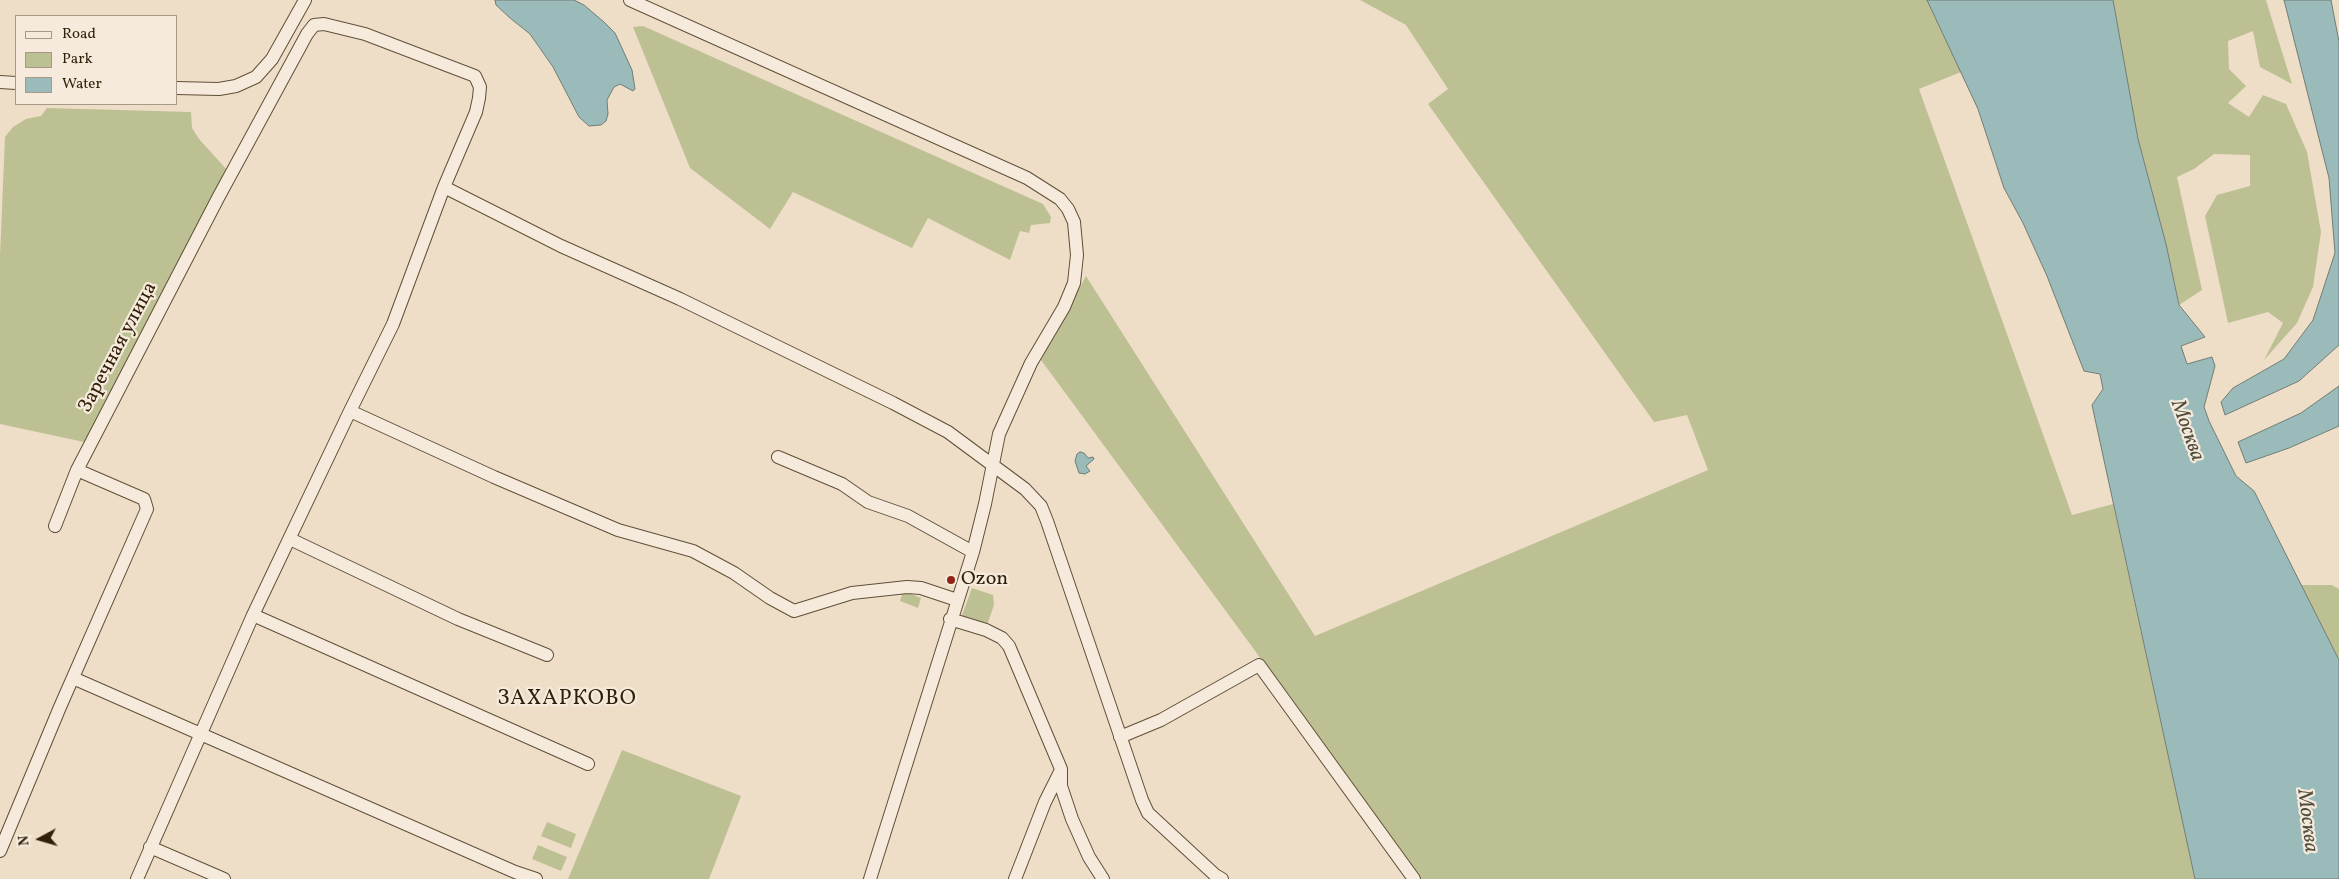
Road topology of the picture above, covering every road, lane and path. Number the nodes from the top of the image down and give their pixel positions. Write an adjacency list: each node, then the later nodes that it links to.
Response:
1 (305, 0): 5 (street)
2 (630, 0): 9 (street)
3 (0, 82): 4 (street)
4 (15, 83)
5 (178, 88)
6 (444, 187): 7 (street); 9 (street); 10 (street, Заречная улица)
7 (350, 411): 12 (street); 14 (street)
8 (778, 457): 13 (street)
9 (994, 467): 13 (street); 20 (street)
10 (77, 470): 11 (street); 18 (street)
11 (55, 526)
12 (290, 540): 15 (street); 17 (street)
13 (973, 552): 14 (street)
14 (957, 600): 16 (street)
15 (253, 615): 19 (street); 21 (street)
16 (950, 620): 22 (street); 29 (street)
17 (547, 655)
18 (73, 678): 19 (street); 24 (street)
19 (201, 736): 23 (street); 25 (street)
20 (1120, 737): 32 (street); 33 (street)
21 (588, 764)
22 (1061, 769): 30 (street); 31 (street)
23 (150, 847): 26 (street); 27 (street)
24 (0, 851)
25 (514, 876): 28 (street)
26 (137, 879)
27 (224, 879)
28 (536, 879)
29 (870, 879)
30 (1015, 879)
31 (1103, 879)
32 (1222, 879)
33 (1414, 879)

